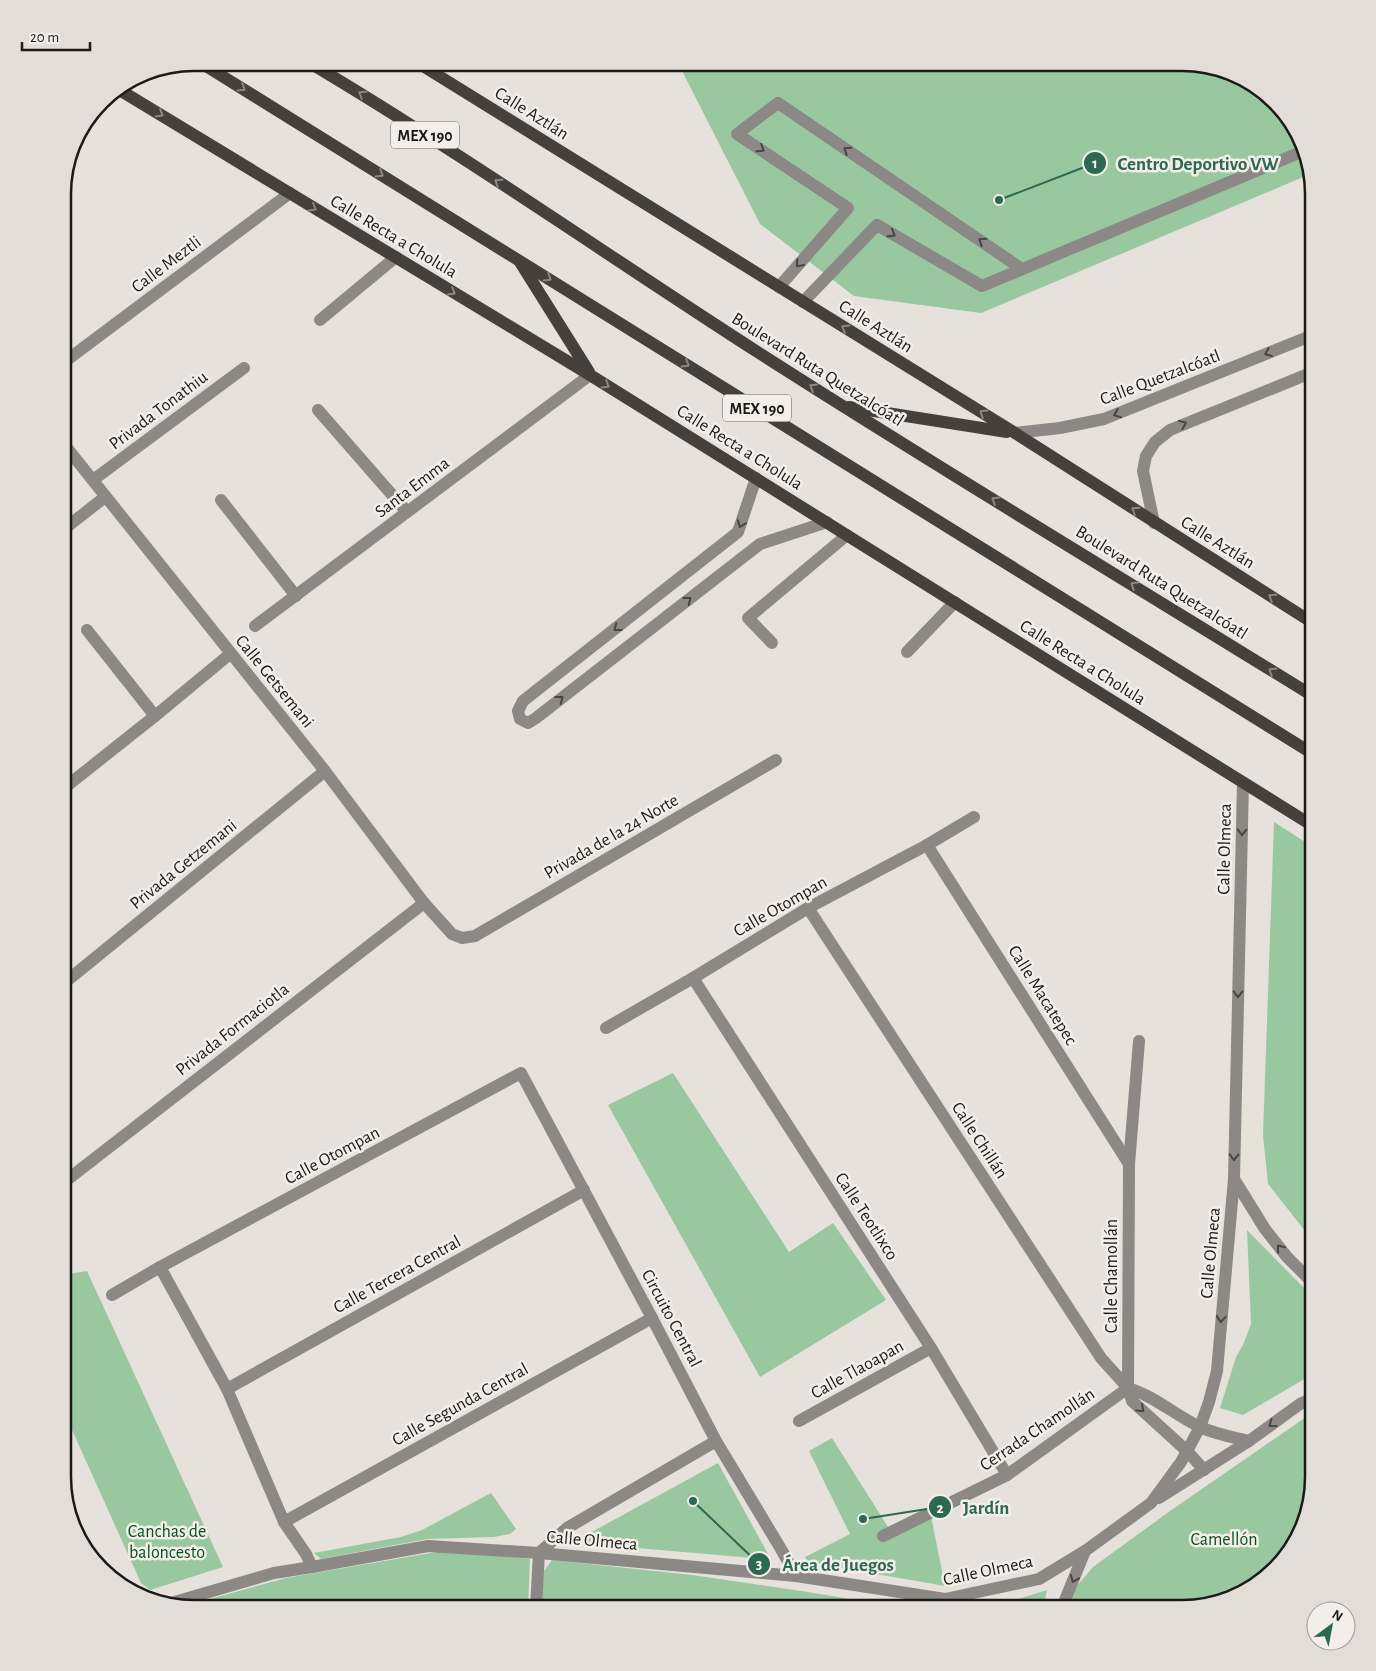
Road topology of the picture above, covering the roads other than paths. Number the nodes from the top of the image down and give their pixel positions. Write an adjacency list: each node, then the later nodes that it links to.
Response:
1 (217, 72): 8 (main road, MEX 190, one-way to 8)
2 (326, 72): 18 (main road, Boulevard Ruta Quetzalcóatl / MEX 190, one-way to 2)
3 (434, 72): 10 (main road, Calle Aztlán)
4 (125, 93): 6 (main road, Calle Recta a Cholula, one-way to 6)
5 (1297, 153): 9 (street)
6 (290, 193): 7 (main road, Calle Recta a Cholula, one-way to 7); 14 (street, Calle Meztli)
7 (396, 257): 12 (street); 16 (main road, Calle Recta a Cholula, one-way to 16)
8 (518, 260): 16 (main road); 41 (main road, MEX 190, one-way to 41)
9 (1022, 269): 10 (street, one-way to 10); 11 (street, one-way to 9)
10 (779, 287): 11 (main road, Calle Aztlán)
11 (803, 302): 20 (main road, Calle Aztlán, one-way to 11)
12 (320, 320)
13 (1305, 339): 20 (street, Calle Quetzalcóatl, one-way to 20)
14 (72, 356)
15 (244, 368): 23 (street, Privada Tonathiu)
16 (590, 375): 22 (main road, Calle Recta a Cholula, one-way to 22); 26 (street, Santa Emma)
17 (1305, 376): 29 (street, one-way to 17)
18 (843, 406): 20 (main road); 39 (main road, Boulevard Ruta Quetzalcóatl / MEX 190, one-way to 18)
19 (318, 410): 26 (street)
20 (1015, 433): 29 (main road, Calle Aztlán, one-way to 20)
21 (72, 454): 23 (street, Calle Getsemani)
22 (756, 478): 27 (main road, Calle Recta a Cholula); 27 (street, one-way to 27)
23 (93, 480): 24 (street, Calle Getsemani)
24 (105, 497): 28 (street); 38 (street, Calle Getsemani)
25 (221, 500): 31 (street)
26 (407, 512): 31 (street, Santa Emma)
27 (827, 522): 30 (main road, Calle Recta a Cholula)
28 (72, 523)
29 (1154, 523): 33 (main road, Calle Aztlán, one-way to 29)
30 (847, 535): 32 (main road, Calle Recta a Cholula); 36 (street)
31 (296, 596): 34 (street, Santa Emma)
32 (955, 602): 37 (street); 45 (main road, Calle Recta a Cholula)
33 (1305, 616)
34 (255, 626)
35 (87, 630): 40 (street)
36 (772, 643)
37 (907, 652)
38 (230, 654): 40 (street); 43 (street, Calle Getsemani)
39 (1305, 690)
40 (155, 716): 44 (street)
41 (1305, 748)
42 (776, 760): 51 (street, Privada de la 24 Norte)
43 (325, 771): 49 (street, Calle Getsemani); 52 (street, Privada Getzemani)
44 (72, 782)
45 (1243, 783): 47 (main road, Calle Recta a Cholula); 59 (street, Calle Olmeca, one-way to 59)
46 (974, 817): 48 (street, Calle Otompan)
47 (1305, 821)
48 (927, 845): 50 (street, Calle Otompan); 57 (street, Calle Macatepec)
49 (424, 903): 51 (street, Calle Getsemani); 58 (street, Privada Formaciotla)
50 (808, 908): 53 (street, Calle Otompan); 66 (street, Calle Chillán)
51 (462, 938)
52 (71, 977)
53 (693, 978): 54 (street, Calle Otompan); 65 (street, Calle Teotlixco)
54 (606, 1028)
55 (1139, 1041): 57 (street, Calle Chamollán)
56 (521, 1073): 60 (street, Circuito Central); 61 (street, Calle Otompan)
57 (1129, 1164): 66 (street, Calle Chamollán)
58 (71, 1177)
59 (1234, 1180): 62 (street, one-way to 59); 70 (street, Calle Olmeca, one-way to 70)
60 (584, 1190): 64 (street, Circuito Central); 67 (street, Calle Tercera Central)
61 (160, 1267): 63 (street, Calle Otompan); 67 (street)
62 (1305, 1275)
63 (112, 1295)
64 (652, 1318): 71 (street, Circuito Central); 77 (street, Calle Segunda Central)
65 (931, 1348): 69 (street, Calle Tlaoapan); 75 (street, Calle Teotlixco)
66 (1128, 1388): 70 (street, Calle Chillán); 73 (street, Calle Chillán, one-way to 73); 75 (street, Cerrada Chamollán)
67 (227, 1389): 77 (street)
68 (1305, 1402): 72 (street, one-way to 72)
69 (800, 1421)
70 (1200, 1427): 72 (street, Calle Chillán); 73 (street, Calle Olmeca)
71 (716, 1441): 80 (street); 82 (street, Circuito Central)
72 (1249, 1441): 74 (street)
73 (1188, 1452): 74 (street, Calle Chillán); 76 (street, Calle Olmeca)
74 (1204, 1470): 76 (street)
75 (1007, 1475): 78 (street, Cerrada Chamollán)
76 (1151, 1503): 79 (street, Calle Olmeca)
77 (284, 1522): 81 (street)
78 (884, 1536)
79 (1086, 1551): 82 (street, Calle Olmeca); 85 (street, one-way to 85)
80 (539, 1553): 81 (street, Calle Olmeca); 82 (street, Calle Olmeca); 84 (street)
81 (312, 1568): 83 (street, Calle Olmeca)
82 (796, 1576)
83 (184, 1599)
84 (536, 1600)
85 (1065, 1600)

